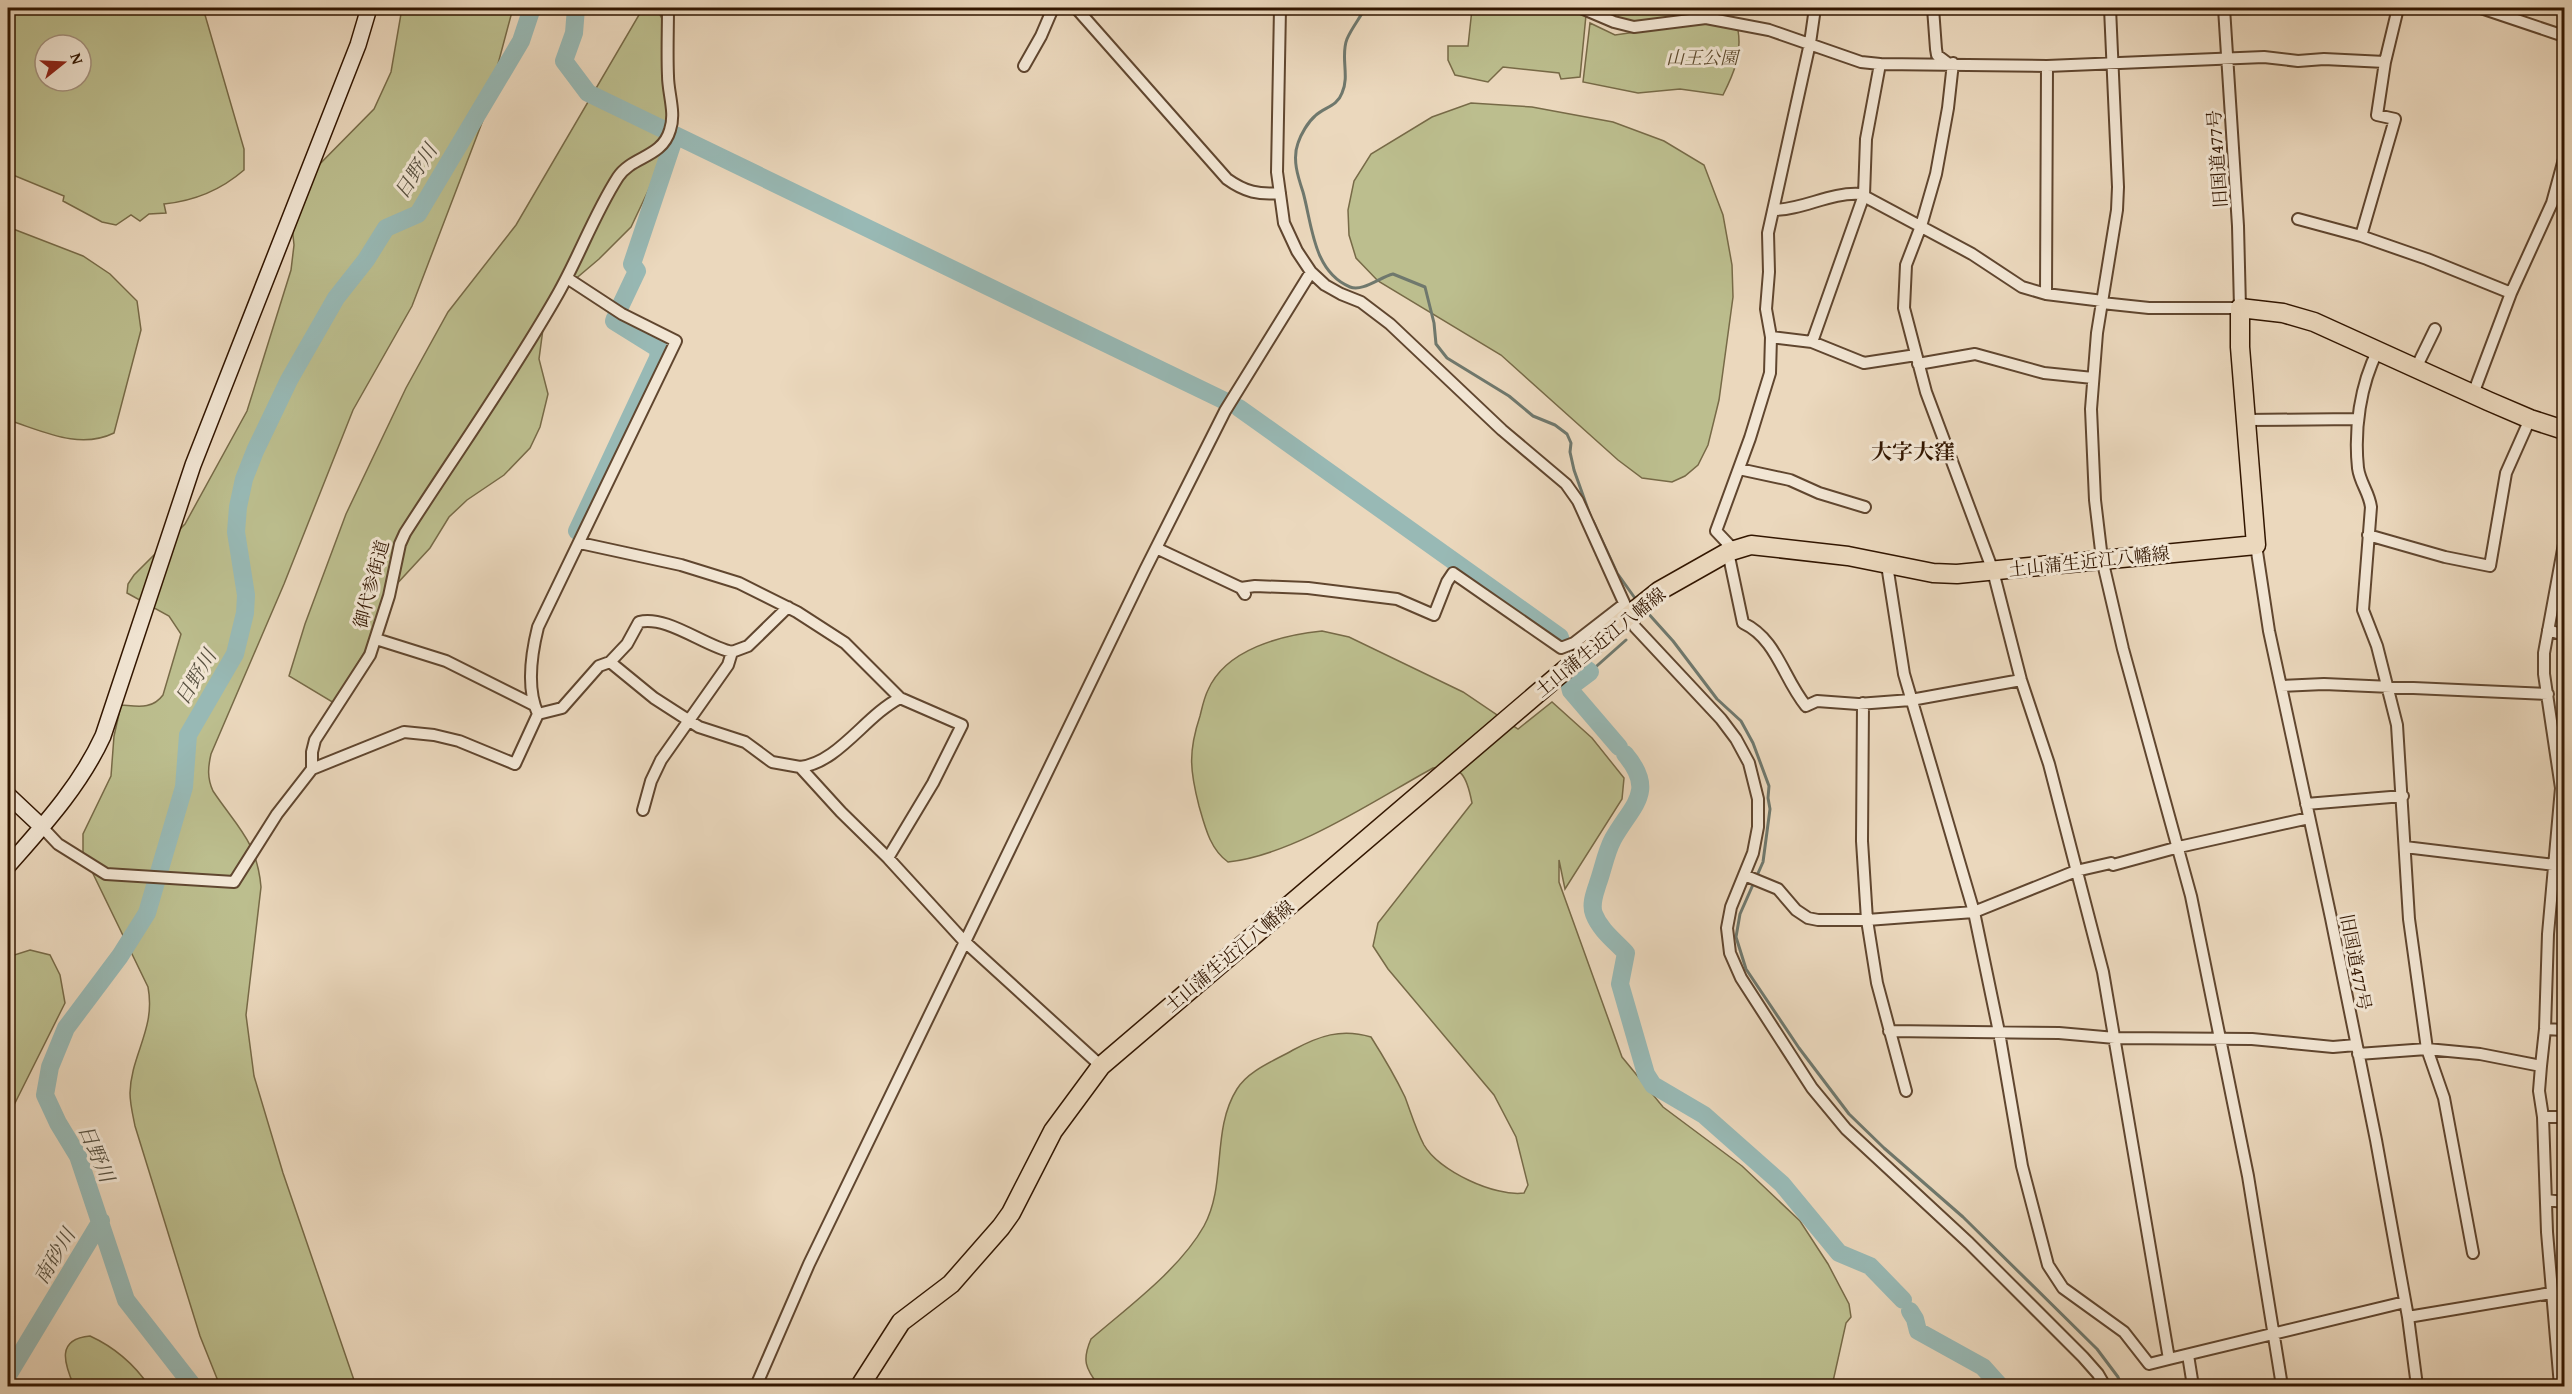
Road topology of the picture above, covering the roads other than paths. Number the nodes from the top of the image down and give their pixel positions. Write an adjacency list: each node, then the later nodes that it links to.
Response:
1 (369, 8): 82 (street)
2 (668, 8): 30 (street, 御代参街道)
3 (1053, 8): 20 (street)
4 (1076, 8): 23 (street)
5 (1280, 8): 23 (street)
6 (1581, 8): 14 (street)
7 (1815, 8): 14 (street)
8 (1933, 8): 17 (street)
9 (2110, 8): 19 (street)
10 (2224, 8): 15 (street, 旧国道477号)
11 (2398, 8): 16 (street)
12 (2481, 8): 13 (street)
13 (2565, 36)
14 (1810, 43): 18 (street); 25 (street)
15 (2226, 58): 16 (street); 19 (street); 34 (street, 旧国道477号)
16 (2385, 62): 28 (street)
17 (1951, 63): 18 (street); 21 (street); 27 (street)
18 (1880, 64): 24 (street)
19 (2111, 64): 21 (street); 33 (street)
20 (1024, 66)
21 (2047, 66): 32 (street)
22 (2565, 159): 31 (street)
23 (1280, 193): 29 (street)
24 (1864, 195): 25 (street); 27 (street); 37 (street)
25 (1773, 210): 36 (street)
26 (2298, 219): 28 (street)
27 (1921, 226): 32 (street); 39 (street)
28 (2361, 236): 31 (street)
29 (1311, 272): 53 (street); 59 (street)
30 (567, 278): 50 (street); 62 (street, 御代参街道)
31 (2511, 293): 42 (street)
32 (2046, 294): 33 (street)
33 (2103, 302): 34 (street); 41 (street)
34 (2240, 308): 38 (main road); 45 (main road)
35 (2435, 329): 40 (street)
36 (1771, 337): 37 (street); 47 (street)
37 (1812, 342): 39 (street)
38 (2378, 350): 40 (main road); 43 (street)
39 (1917, 359): 41 (street); 57 (street)
40 (2416, 368): 42 (main road)
41 (2093, 378): 55 (street)
42 (2473, 394): 44 (main road)
43 (2358, 419): 45 (street); 49 (street)
44 (2530, 419): 46 (main road); 49 (street)
45 (2246, 420): 52 (main road)
46 (2565, 430)
47 (1739, 469): 48 (street); 54 (street)
48 (1865, 507)
49 (2368, 536): 67 (street)
50 (580, 543): 58 (street); 72 (street)
51 (2565, 544): 60 (street)
52 (2256, 545): 55 (main road, 土山蒲生近江八幡線); 66 (street, 旧国道477号)
53 (1156, 548): 59 (street); 93 (street)
54 (1730, 550): 56 (main road, 土山蒲生近江八幡線); 59 (main road, 土山蒲生近江八幡線); 71 (street)
55 (2102, 559): 57 (main road, 土山蒲生近江八幡線); 83 (street)
56 (1887, 565): 57 (main road, 土山蒲生近江八幡線); 70 (street)
57 (1993, 572): 65 (street)
58 (788, 607): 63 (street); 69 (street)
59 (1628, 610): 90 (street); 103 (main road, 土山蒲生近江八幡線)
60 (2548, 630): 61 (street); 68 (street)
61 (2565, 635)
62 (376, 639): 72 (street); 76 (street, 御代参街道)
63 (732, 652): 64 (street); 73 (street)
64 (610, 662): 72 (street); 73 (street)
65 (2020, 680): 70 (street); 89 (street)
66 (2281, 686): 67 (street); 79 (street, 旧国道477号)
67 (2388, 686): 68 (street); 78 (street)
68 (2548, 694): 74 (street)
69 (900, 698): 75 (street); 86 (street)
70 (1911, 700): 71 (street); 91 (street)
71 (1863, 703): 92 (street)
72 (536, 710): 76 (street)
73 (690, 722): 75 (street); 80 (street)
74 (2560, 738): 85 (street)
75 (800, 766): 86 (street)
76 (312, 769): 82 (street)
77 (8, 795): 82 (street)
78 (2403, 796): 79 (street); 84 (street)
79 (2306, 804): 81 (street, 旧国道477号)
80 (643, 810)
81 (2309, 818): 83 (street); 101 (street, 旧国道477号)
82 (42, 827): 88 (street)
83 (2179, 847): 89 (street); 99 (street)
84 (2405, 848): 87 (street); 100 (street)
85 (2561, 852): 87 (street)
86 (888, 858): 93 (street)
87 (2555, 865): 94 (street)
88 (8, 866)
89 (2076, 871): 91 (street); 98 (street)
90 (1747, 876): 92 (street); 118 (street)
91 (1974, 912): 92 (street); 97 (street)
92 (1867, 920): 96 (street)
93 (964, 941): 103 (street); 116 (street)
94 (2545, 1029): 95 (street); 102 (street)
95 (2565, 1030)
96 (1890, 1031): 97 (street); 104 (street)
97 (1999, 1032): 98 (street); 115 (street)
98 (2115, 1038): 99 (street); 115 (street)
99 (2221, 1039): 101 (street); 113 (street)
100 (2427, 1049): 101 (street); 102 (street); 109 (street)
101 (2357, 1050): 111 (street, 旧国道477号)
102 (2541, 1065): 105 (street)
103 (1101, 1066): 117 (main road, 土山蒲生近江八幡線)
104 (1906, 1091)
105 (2544, 1117): 106 (street); 107 (street)
106 (2565, 1118)
107 (2546, 1200): 108 (street); 110 (street)
108 (2565, 1202)
109 (2473, 1253)
110 (2551, 1293): 112 (street); 122 (street)
111 (2405, 1302): 112 (street, 旧国道477号); 113 (street)
112 (2408, 1317): 121 (street, 旧国道477号)
113 (2275, 1333): 114 (street); 120 (street)
114 (2188, 1355): 115 (street); 119 (street)
115 (2169, 1359)
116 (756, 1386)
117 (860, 1386)
118 (2105, 1386)
119 (2193, 1386)
120 (2282, 1386)
121 (2417, 1386)
122 (2560, 1386)

